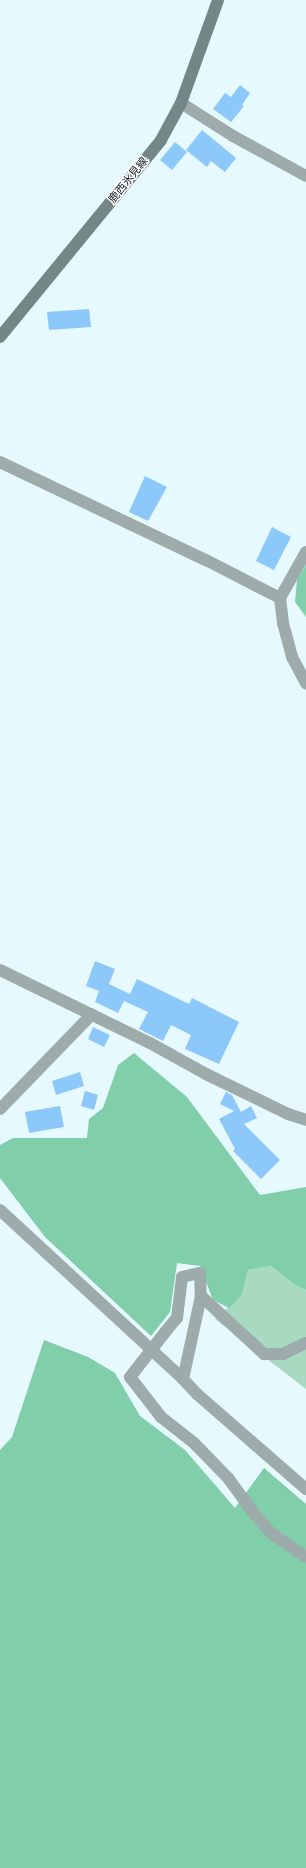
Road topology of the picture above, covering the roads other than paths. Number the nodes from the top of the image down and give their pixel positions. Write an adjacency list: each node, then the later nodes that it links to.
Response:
1 (218, 0): 2 (main road, 鹿西氷見線)
2 (182, 103): 3 (street); 4 (main road, 鹿西氷見線)
3 (306, 176)
4 (0, 337)
5 (0, 462): 7 (street)
6 (306, 552): 7 (street)
7 (280, 598): 8 (street)
8 (306, 683)
9 (0, 970): 10 (street)
10 (92, 1014): 11 (street); 12 (street)
11 (0, 1109)
12 (306, 1120)
13 (0, 1210): 16 (street)
14 (201, 1296): 15 (street); 16 (street); 18 (street, bridge)
15 (306, 1342)
16 (183, 1379): 17 (street)
17 (306, 1489)
18 (306, 1557)

